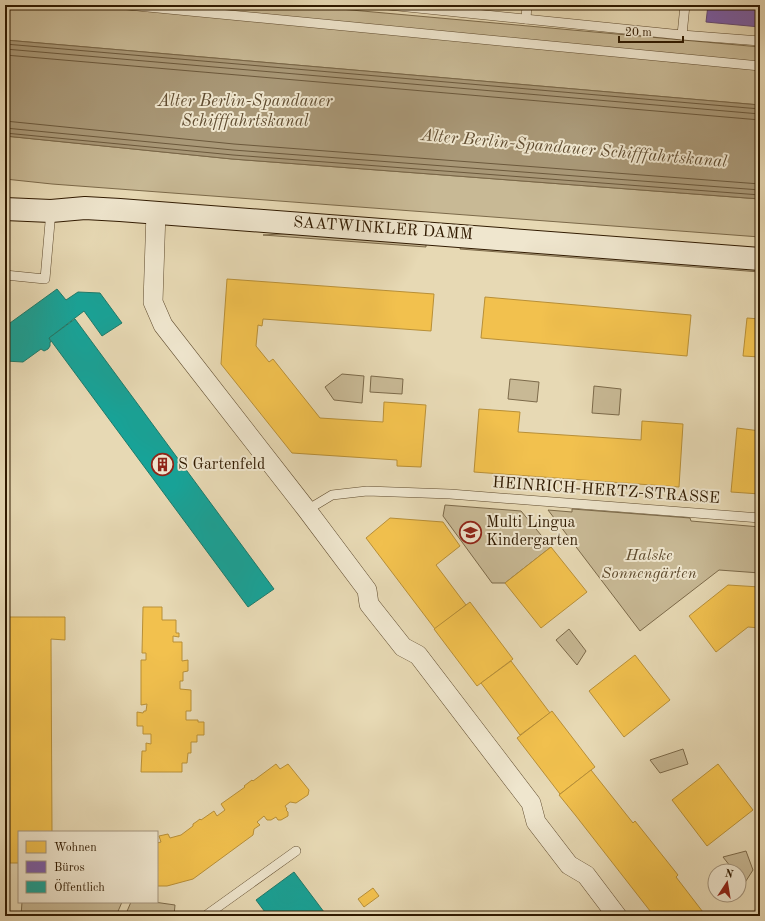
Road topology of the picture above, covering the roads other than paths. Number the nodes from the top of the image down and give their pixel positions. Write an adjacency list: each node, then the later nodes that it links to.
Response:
1 (127, 5): 8 (lane)
2 (388, 5): 5 (lane)
3 (527, 5): 5 (lane)
4 (685, 5): 6 (lane)
5 (526, 19): 6 (lane)
6 (682, 35): 7 (lane)
7 (760, 41)
8 (760, 66)
9 (5, 209): 10 (main road, SAATWINKLER DAMM)
10 (51, 211): 11 (main road, SAATWINKLER DAMM); 13 (lane)
11 (156, 212): 12 (main road, SAATWINKLER DAMM); 14 (street)
12 (760, 259)
13 (5, 276)
14 (307, 510): 15 (lane, HEINRICH-HERTZ-STRASSE); 18 (street)
15 (760, 518)
16 (296, 851): 17 (lane)
17 (207, 916)
18 (617, 916)

